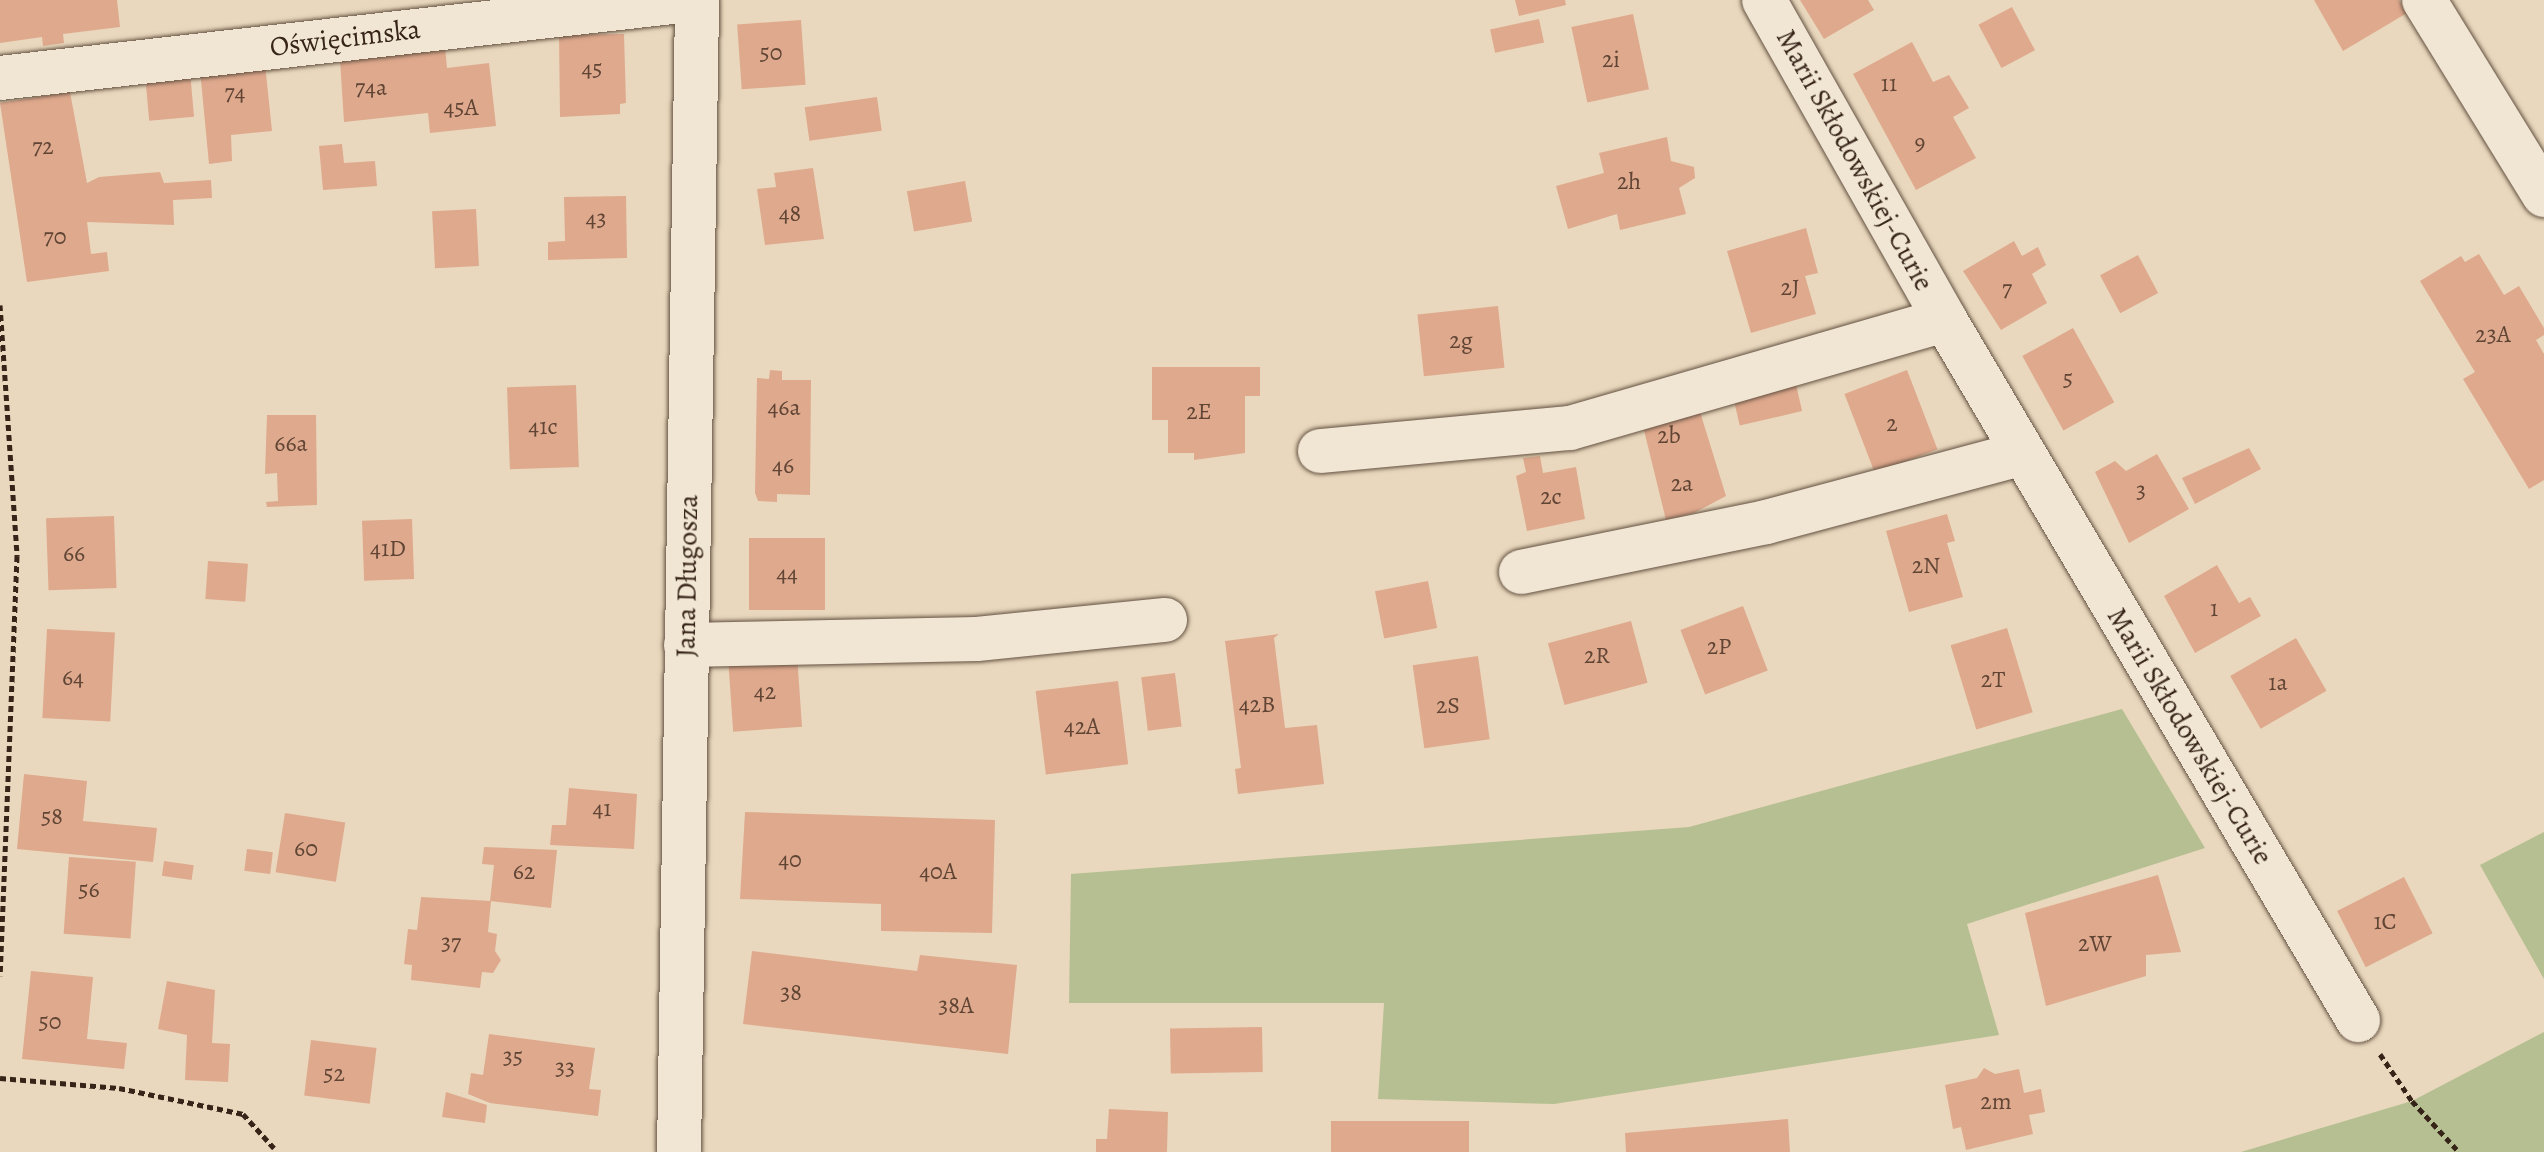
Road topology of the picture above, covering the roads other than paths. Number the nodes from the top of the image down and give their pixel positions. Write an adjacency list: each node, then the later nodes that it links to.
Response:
1 (690, 0): 5 (street, Oświęcimska)
2 (697, 0): 12 (street, Jana Długosza)
3 (1764, 0): 7 (street, Marii Skłodowskiej-Curie)
4 (2424, 0): 6 (street)
5 (0, 78)
6 (2544, 195)
7 (1945, 320): 8 (street, Marii Skłodowskiej-Curie); 9 (street, Marii Skłodowskiej-Curie)
8 (1320, 451)
9 (2023, 453): 10 (street); 13 (street, Marii Skłodowskiej-Curie)
10 (1521, 572)
11 (1165, 620): 12 (street)
12 (686, 645): 14 (street, Jana Długosza)
13 (2358, 1020)
14 (679, 1152)

